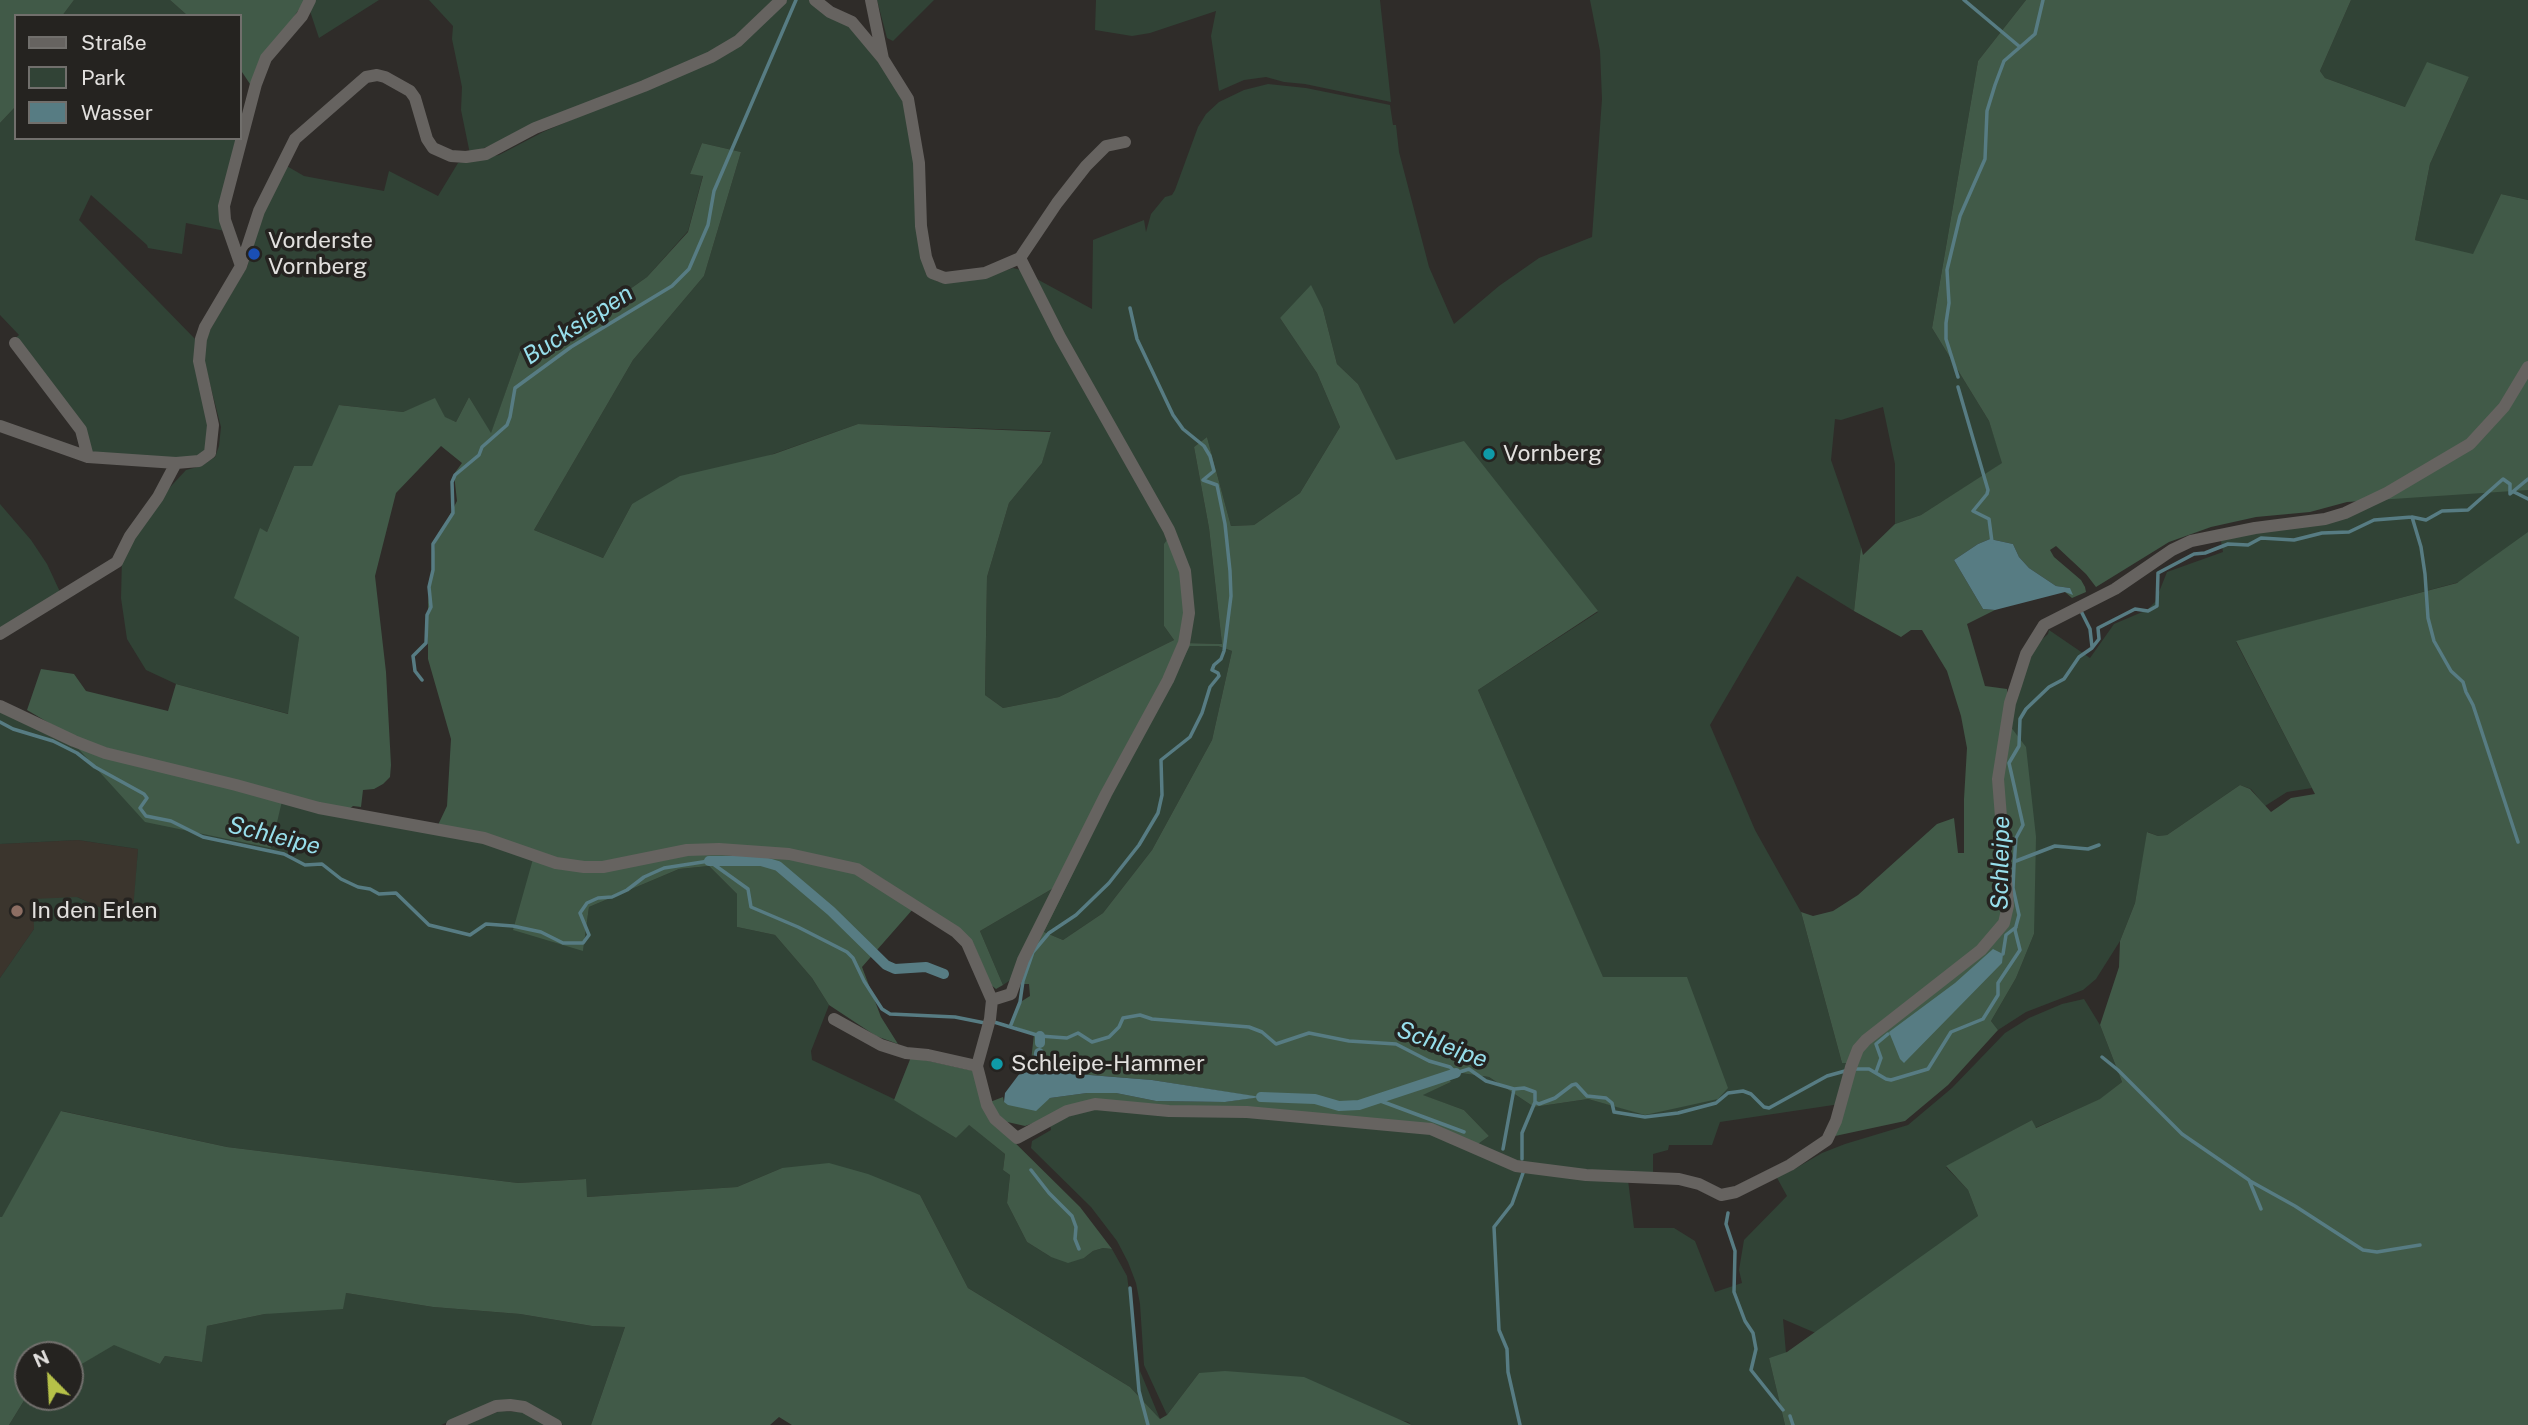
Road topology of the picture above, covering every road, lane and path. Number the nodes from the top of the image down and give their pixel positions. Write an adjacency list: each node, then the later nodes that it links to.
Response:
1 (310, 0): 6 (street)
2 (780, 0): 10 (street)
3 (815, 0): 5 (street)
4 (871, 0): 5 (street)
5 (883, 59): 9 (street)
6 (242, 135)
7 (240, 140): 10 (street)
8 (1125, 142): 9 (street)
9 (1020, 257): 18 (street)
10 (241, 267): 15 (street)
11 (15, 343): 14 (street)
12 (2528, 367): 20 (street)
13 (0, 426): 14 (street)
14 (88, 457): 15 (street)
15 (176, 463): 16 (street)
16 (0, 634)
17 (0, 706): 18 (street)
18 (992, 1000): 20 (street)
19 (834, 1019): 20 (street)
20 (977, 1066)
21 (452, 1425): 22 (street)
22 (556, 1425)

